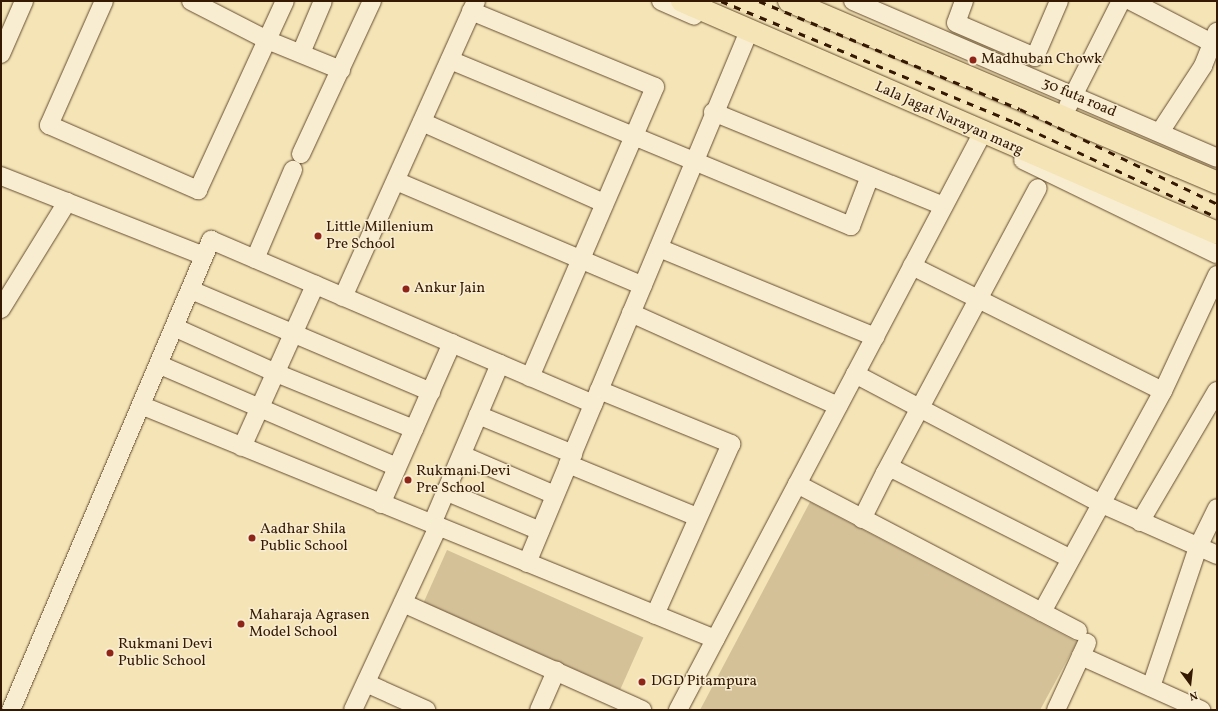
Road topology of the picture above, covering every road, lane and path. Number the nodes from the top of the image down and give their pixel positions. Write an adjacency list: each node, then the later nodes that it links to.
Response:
1 (24, 1): 20 (street)
2 (104, 1): 19 (street)
3 (191, 1): 19 (street)
4 (285, 1): 19 (street)
5 (324, 1): 21 (street)
6 (372, 1): 23 (street)
7 (661, 1): 17 (street)
8 (682, 1): 17 (main road, Lala Jagat Narayan marg)
9 (789, 1): 16 (main road)
10 (854, 1): 16 (street); 24 (street, 30 futa road)
11 (964, 1): 12 (street)
12 (1059, 1)
13 (1121, 1): 24 (street)
14 (1131, 1): 18 (street)
15 (474, 6): 22 (street); 29 (street)
16 (845, 25): 26 (main road)
17 (747, 34): 25 (street); 30 (main road, Lala Jagat Narayan marg)
18 (1215, 37): 28 (street)
19 (267, 40): 21 (street)
20 (1, 54)
21 (301, 54): 23 (street)
22 (450, 60): 27 (street); 29 (street)
23 (341, 70): 31 (street)
24 (1072, 96): 26 (street); 28 (street, 30 futa road)
25 (713, 112): 33 (street); 36 (street)
26 (1062, 118): 38 (main road)
27 (422, 122): 37 (street); 41 (street)
28 (1160, 132): 32 (street, 30 futa road)
29 (633, 136): 33 (street); 41 (street)
30 (979, 136): 42 (street); 43 (main road, Lala Jagat Narayan marg); 45 (street)
31 (301, 154)
32 (1217, 158)
33 (693, 161): 36 (street); 44 (street)
34 (293, 170): 47 (street)
35 (1, 176): 40 (street)
36 (870, 176): 42 (street)
37 (396, 181): 48 (street); 54 (street)
38 (1217, 183)
39 (1038, 188): 55 (street)
40 (67, 202): 46 (street); 56 (street)
41 (604, 203): 48 (street)
42 (943, 206): 49 (street)
43 (1217, 233)
44 (659, 248): 52 (street); 60 (street)
45 (1217, 254)
46 (204, 256): 47 (street); 53 (street)
47 (255, 259): 51 (street)
48 (580, 260): 52 (street); 66 (street)
49 (912, 266): 55 (street); 60 (street)
50 (1217, 275): 67 (street)
51 (315, 285): 54 (street); 59 (street)
52 (643, 286): 57 (street)
53 (191, 290): 58 (street); 59 (street)
54 (343, 297): 61 (street)
55 (980, 300): 67 (street); 73 (street)
56 (1, 309)
57 (631, 313): 70 (street); 72 (street)
58 (176, 328): 63 (street); 64 (street)
59 (293, 334): 64 (street); 68 (street)
60 (875, 337): 65 (street)
61 (452, 344): 62 (street); 68 (street)
62 (500, 364): 66 (street); 75 (street)
63 (160, 365): 71 (street); 74 (street)
64 (276, 373): 74 (street); 76 (street)
65 (855, 374): 72 (street); 73 (street)
66 (530, 377): 70 (street)
67 (1163, 390): 86 (street)
68 (431, 392): 76 (street)
69 (1216, 395): 90 (street)
70 (596, 397): 79 (street); 88 (street)
71 (143, 406): 77 (street); 105 (street)
72 (838, 406): 82 (street)
73 (920, 409): 81 (street); 86 (street)
74 (258, 410): 77 (street); 80 (street)
75 (478, 415): 78 (street); 79 (street)
76 (414, 429): 80 (street)
77 (242, 447): 85 (street)
78 (462, 455): 83 (street); 84 (street)
79 (570, 459): 84 (street); 88 (street)
80 (397, 467): 85 (street)
81 (885, 473): 89 (street); 95 (street)
82 (797, 484): 89 (street); 100 (street)
83 (445, 491): 91 (street); 92 (street)
84 (555, 495): 92 (street)
85 (381, 504): 91 (street)
86 (1102, 504): 90 (street); 95 (street)
87 (1217, 508): 93 (street)
88 (697, 517): 99 (street)
89 (862, 519): 98 (street)
90 (1140, 522): 93 (street)
91 (435, 525): 96 (street); 97 (street)
92 (540, 532): 96 (street)
93 (1198, 547): 94 (street); 104 (street)
94 (1217, 555)
95 (1069, 558): 98 (street)
96 (527, 563): 99 (street)
97 (403, 603): 102 (street); 103 (street)
98 (1042, 612): 101 (street)
99 (655, 615): 100 (street)
100 (715, 639): 110 (street)
101 (1082, 643): 104 (street); 111 (street)
102 (556, 672): 108 (street); 109 (street)
103 (366, 683): 106 (street); 107 (street)
104 (1151, 687): 112 (street)
105 (11, 710)
106 (354, 710)
107 (426, 710)
108 (539, 710)
109 (642, 710)
110 (678, 710)
111 (1056, 710)
112 (1201, 710)

